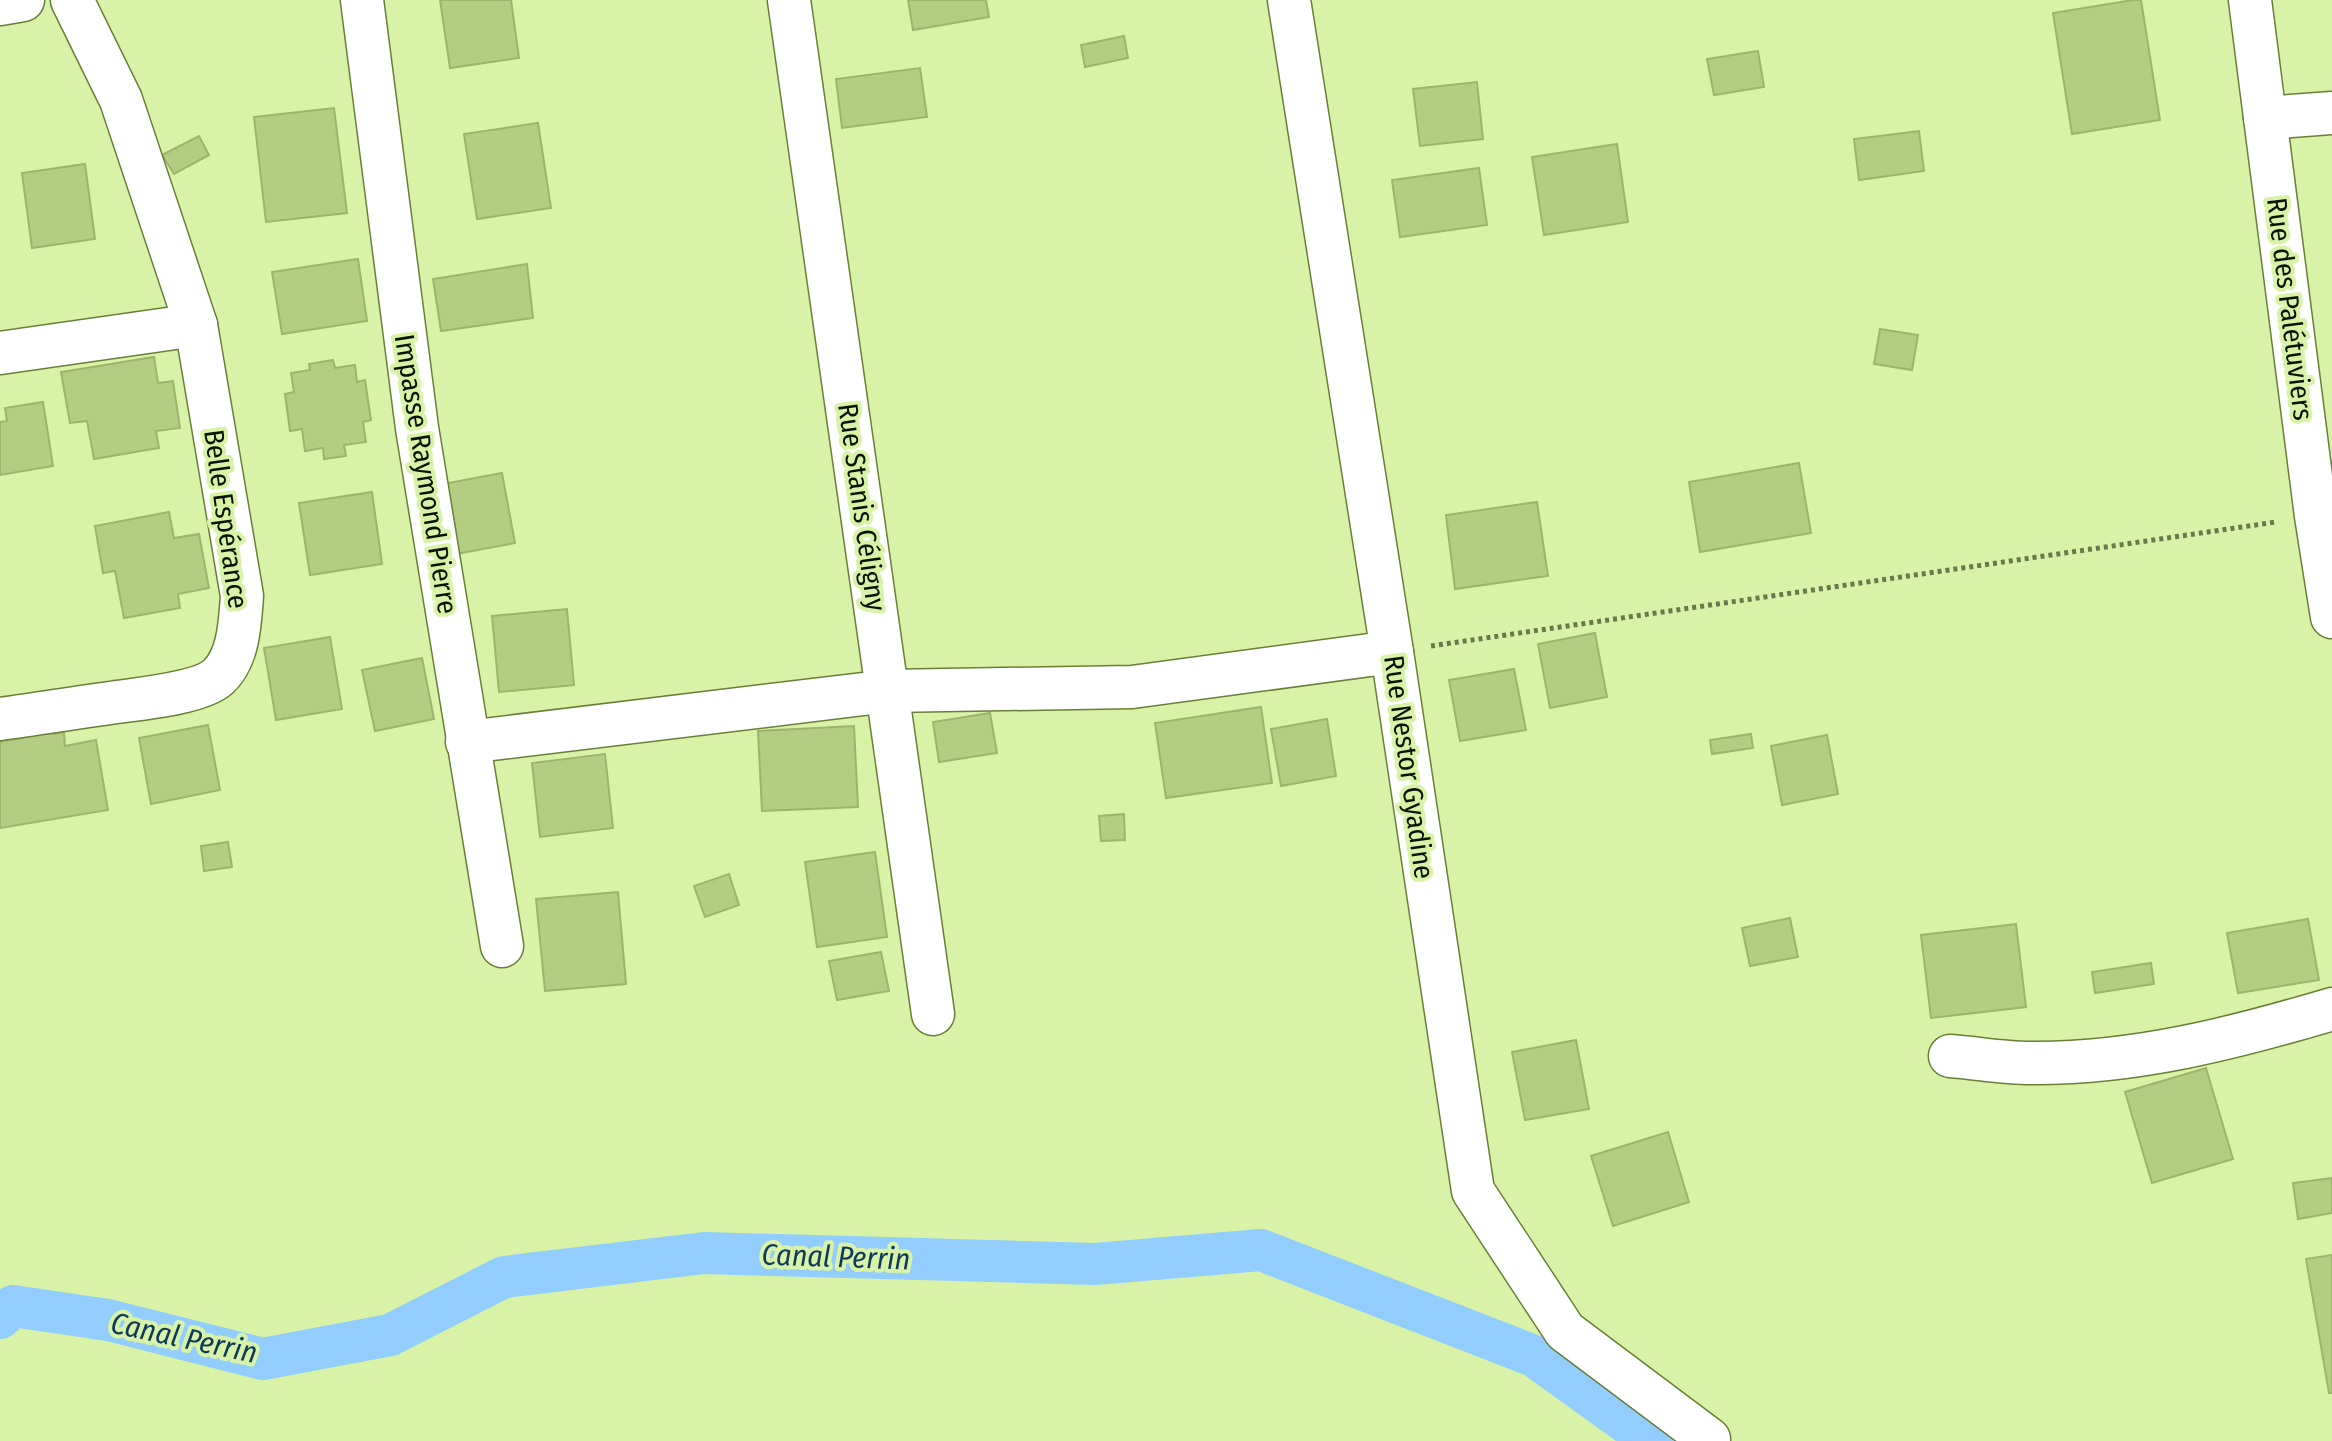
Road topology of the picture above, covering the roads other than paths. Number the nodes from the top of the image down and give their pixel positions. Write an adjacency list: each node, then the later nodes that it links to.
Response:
1 (23, 0): 7 (street)
2 (72, 0): 10 (street, Belle Espérance)
3 (362, 0): 16 (street, Impasse Raymond Pierre)
4 (789, 0): 14 (street, Rue Stanis Céligny)
5 (1289, 0): 13 (street, Rue Nestor Gyadine)
6 (2250, 0): 9 (street, Rue des Palétuviers)
7 (0, 4)
8 (2332, 113): 9 (street)
9 (2265, 118): 12 (street, Rue des Palétuviers)
10 (196, 325): 11 (street); 15 (street, Belle Espérance)
11 (0, 353)
12 (2332, 617)
13 (1392, 652): 14 (street); 21 (street, Rue Nestor Gyadine)
14 (888, 691): 16 (street); 19 (street, Rue Stanis Céligny)
15 (0, 719)
16 (467, 742): 17 (street, Impasse Raymond Pierre)
17 (502, 946)
18 (2332, 1009): 20 (street)
19 (933, 1014)
20 (1950, 1056)
21 (1709, 1439)

